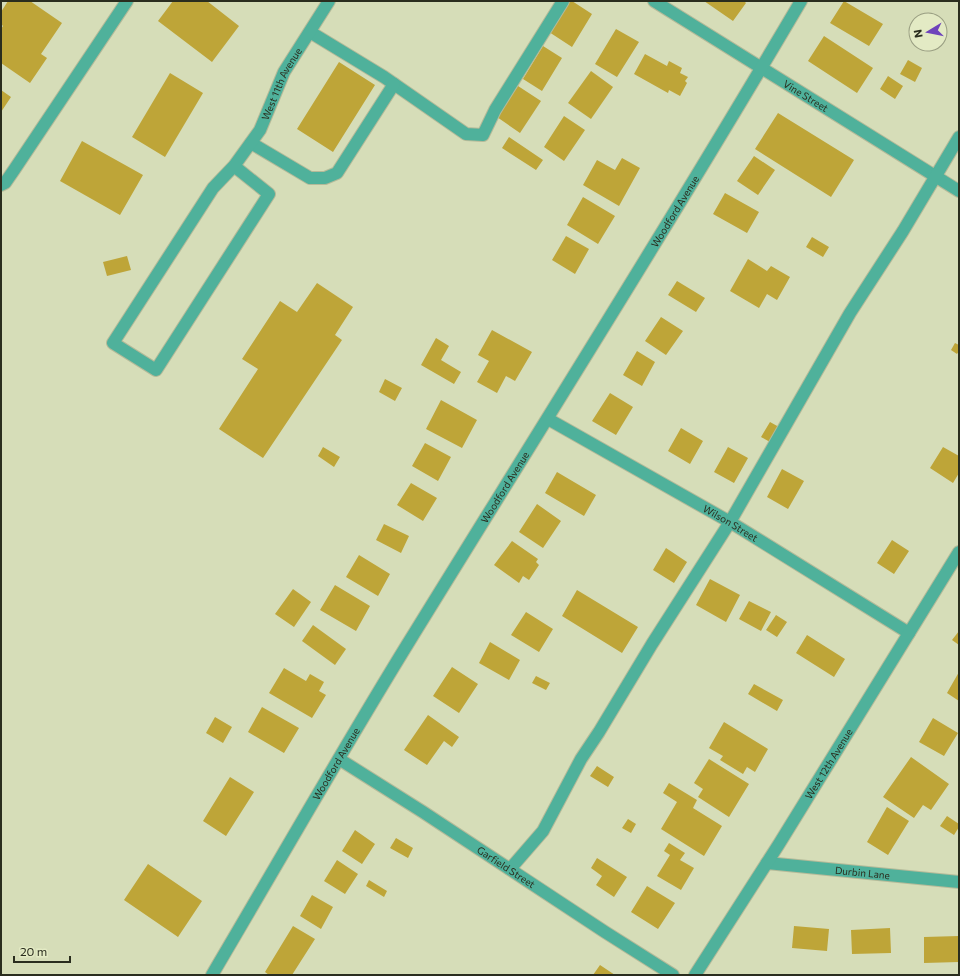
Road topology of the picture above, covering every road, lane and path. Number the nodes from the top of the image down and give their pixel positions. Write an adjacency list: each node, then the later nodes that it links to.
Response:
1 (127, 1): 13 (street)
2 (329, 1): 6 (street, West 11th Avenue)
3 (563, 1): 8 (street)
4 (654, 1): 7 (street, Vine Street)
5 (801, 1): 7 (street, Woodford Avenue)
6 (310, 32): 8 (street); 10 (street, West 11th Avenue)
7 (761, 69): 12 (street, Vine Street); 15 (street, Woodford Avenue)
8 (394, 84): 10 (street)
9 (959, 137): 12 (street)
10 (250, 143): 11 (street, West 11th Avenue)
11 (234, 166): 11 (street, West 11th Avenue)
12 (935, 175): 14 (street, Vine Street); 16 (street)
13 (1, 185)
14 (959, 191)
15 (548, 419): 16 (street, Wilson Street); 19 (street, Woodford Avenue)
16 (730, 522): 18 (street, Wilson Street); 21 (street)
17 (959, 552): 18 (street, West 12th Avenue)
18 (909, 634): 20 (street, West 12th Avenue)
19 (339, 759): 21 (street, Garfield Street); 23 (street, Woodford Avenue)
20 (767, 863): 22 (street, Durbin Lane); 25 (street, West 12th Avenue)
21 (510, 869): 24 (street, Garfield Street)
22 (959, 882)
23 (212, 975)
24 (673, 975)
25 (695, 975)

